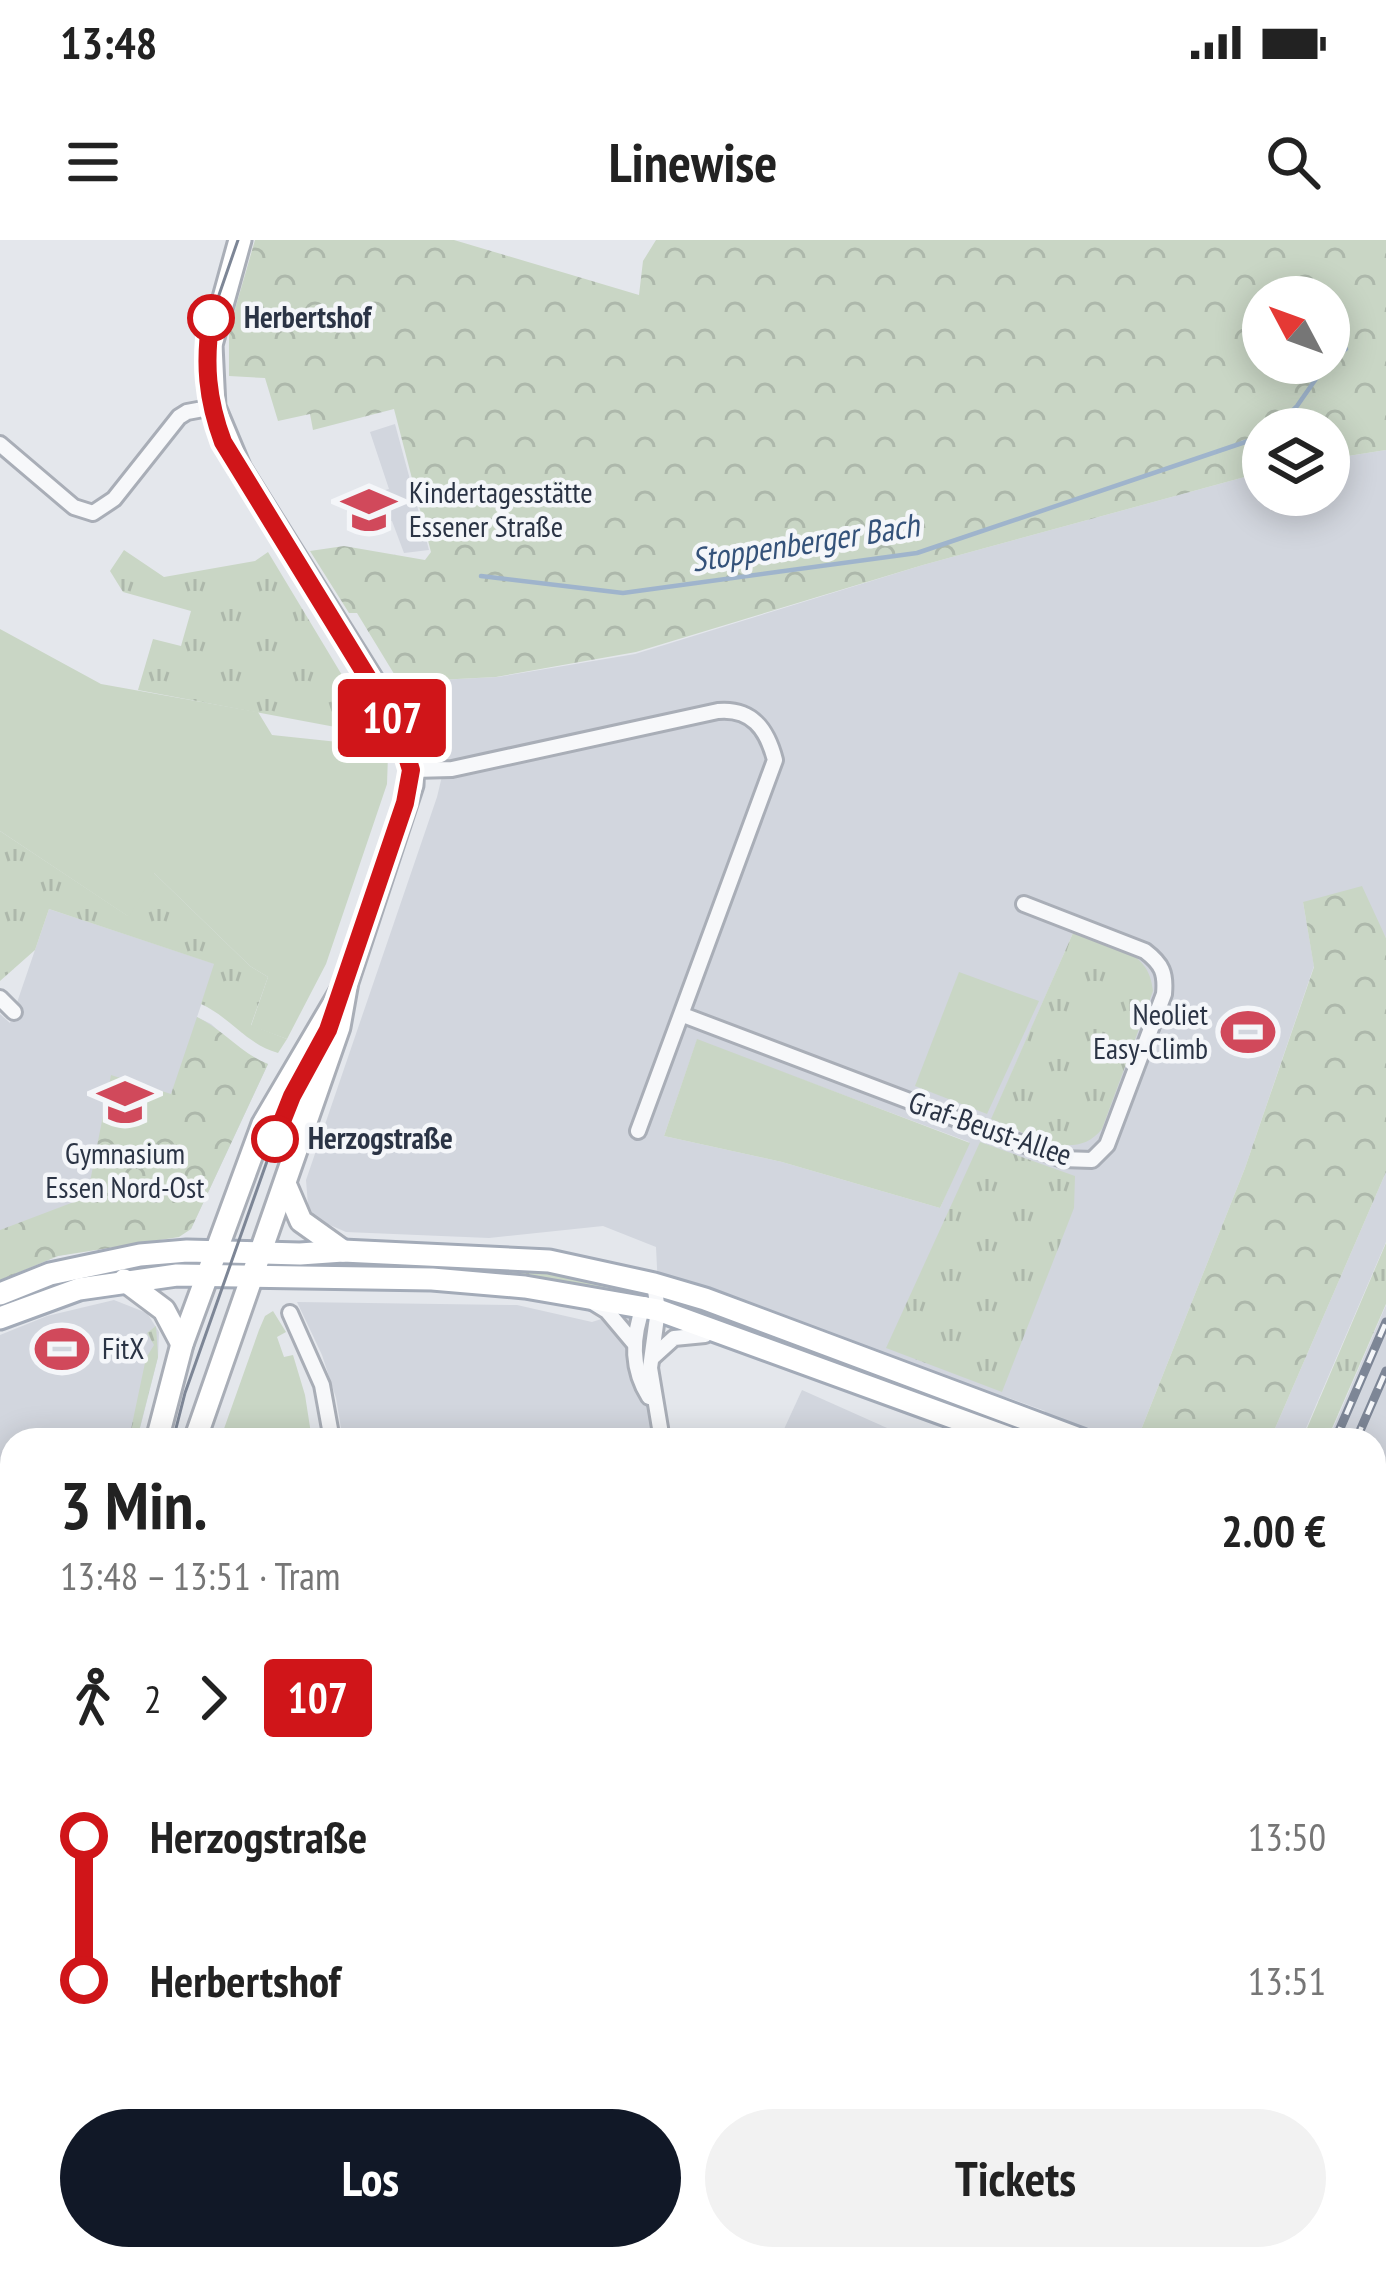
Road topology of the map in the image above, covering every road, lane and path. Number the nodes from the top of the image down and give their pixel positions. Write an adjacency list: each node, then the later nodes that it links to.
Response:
1 (240, 240): 2 (main road)
2 (214, 407): 3 (street); 4 (main road)
3 (0, 444)
4 (413, 770): 6 (main road); 9 (street)
5 (1024, 904): 9 (street, Graf-Beust-Allee)
6 (347, 982): 11 (main road); 12 (main road)
7 (0, 998): 8 (street)
8 (14, 1012)
9 (682, 1015): 10 (street)
10 (638, 1131)
11 (286, 1186): 13 (main road); 14 (main road)
12 (217, 1250): 14 (main road); 15 (main road); 18 (main road)
13 (343, 1251): 14 (main road); 17 (main road)
14 (250, 1252): 15 (main road)
15 (230, 1275): 16 (main road); 19 (main road); 24 (main road); 29 (main road)
16 (124, 1280): 22 (main road); 24 (main road)
17 (654, 1284): 20 (street); 33 (main road)
18 (0, 1294)
19 (585, 1297): 20 (main road); 23 (street)
20 (651, 1308): 23 (street); 25 (main road); 26 (street)
21 (290, 1313): 30 (street)
22 (0, 1318)
23 (633, 1342): 27 (street)
24 (182, 1344): 28 (main road)
25 (763, 1346): 26 (street); 32 (main road)
26 (653, 1357): 27 (street)
27 (655, 1406): 31 (street)
28 (160, 1428)
29 (198, 1428)
30 (330, 1428)
31 (660, 1428)
32 (983, 1428)
33 (1045, 1428)

